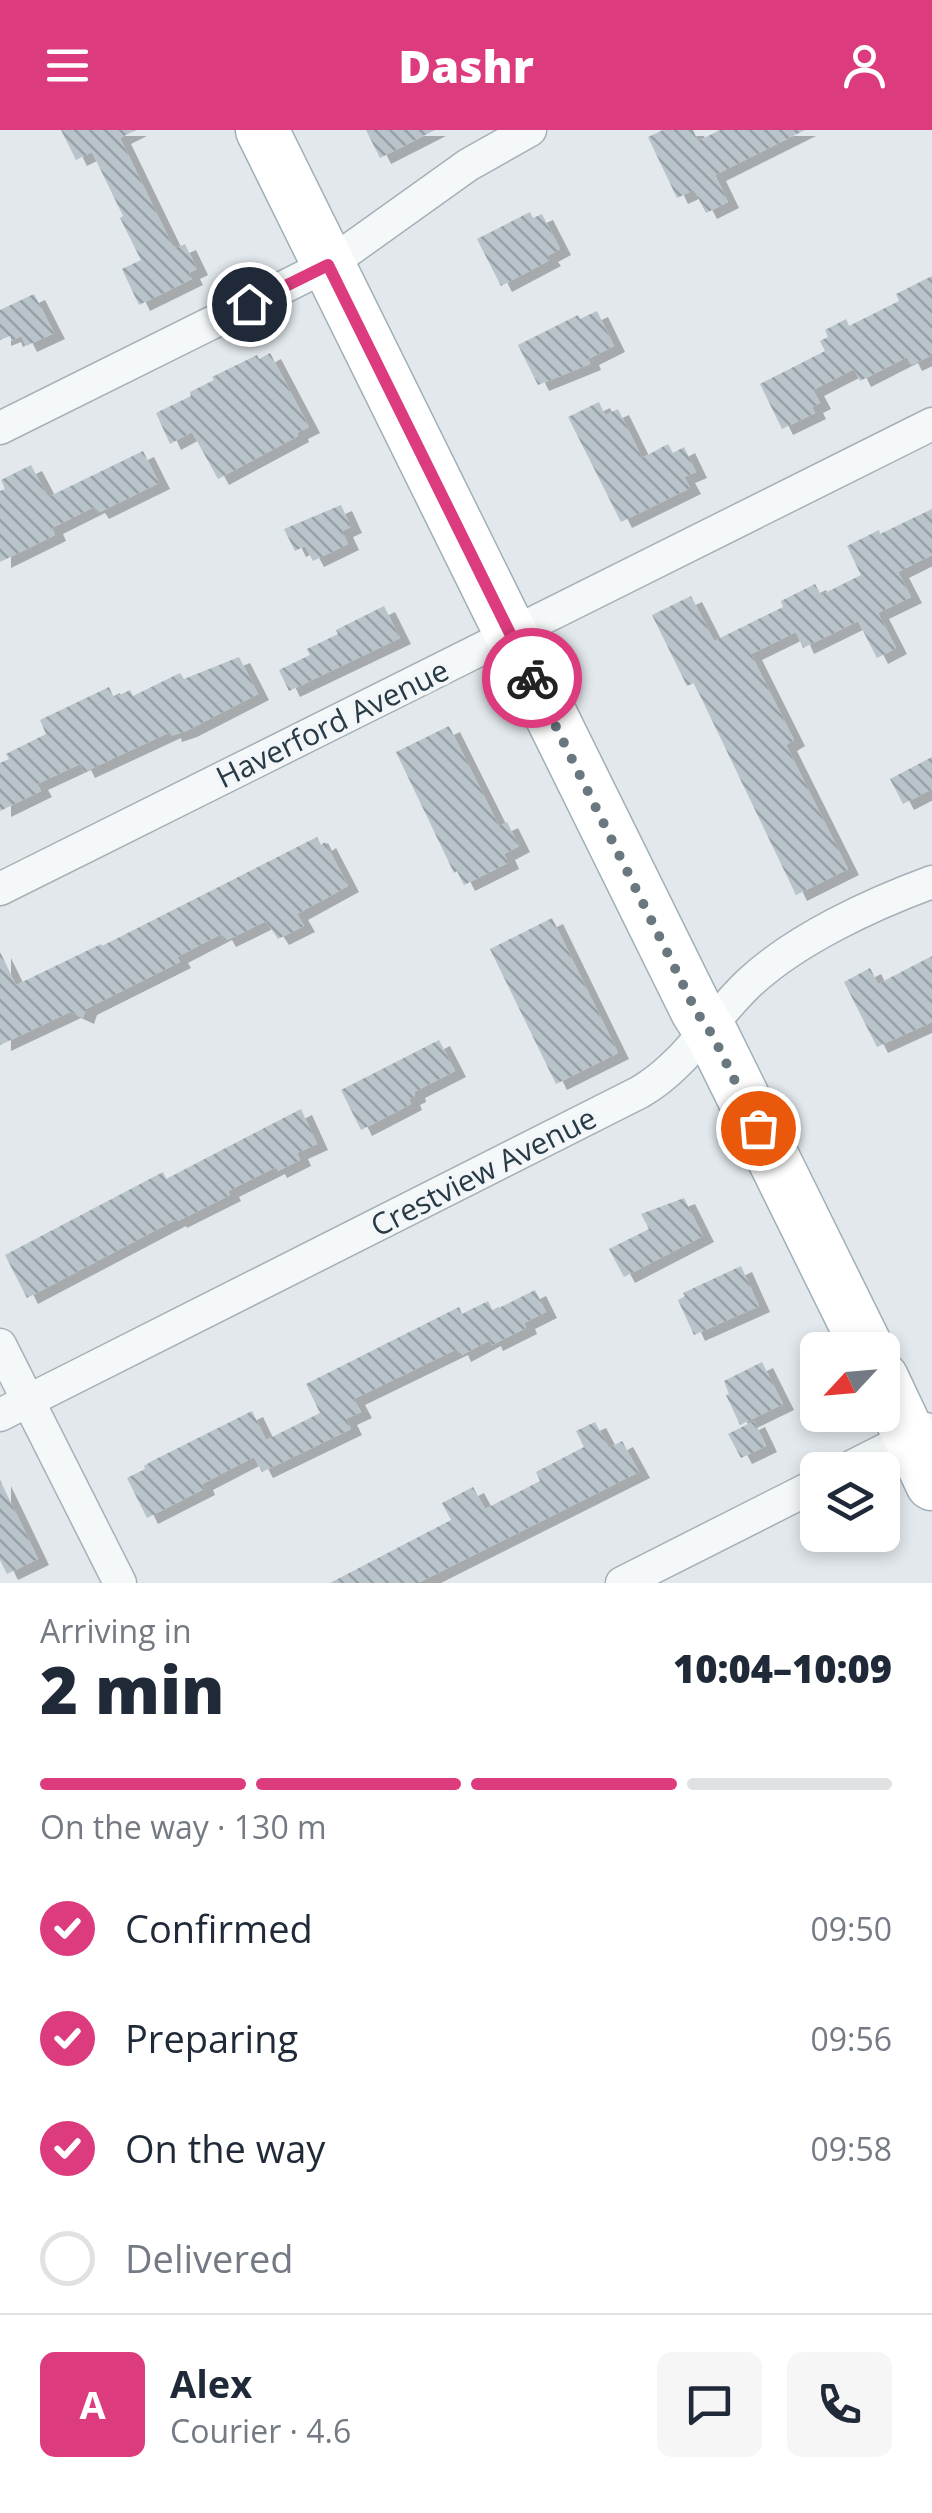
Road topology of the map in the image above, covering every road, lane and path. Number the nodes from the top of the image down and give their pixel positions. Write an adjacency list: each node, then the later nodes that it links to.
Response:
1 (262, 130): 3 (main road)
2 (530, 130): 3 (street)
3 (328, 265): 5 (street); 6 (main road)
4 (932, 424): 6 (street, Haverford Avenue)
5 (0, 428)
6 (510, 634): 8 (street, Haverford Avenue); 9 (main road)
7 (932, 882): 9 (street, Crestview Avenue)
8 (0, 888)
9 (708, 1029): 10 (main road); 13 (street, Crestview Avenue)
10 (859, 1332)
11 (0, 1345): 13 (street)
12 (900, 1403): 14 (main road)
13 (14, 1408): 18 (street)
14 (921, 1432): 15 (street); 16 (main road)
15 (881, 1452)
16 (932, 1484)
17 (800, 1493): 19 (street)
18 (120, 1583)
19 (622, 1583)

